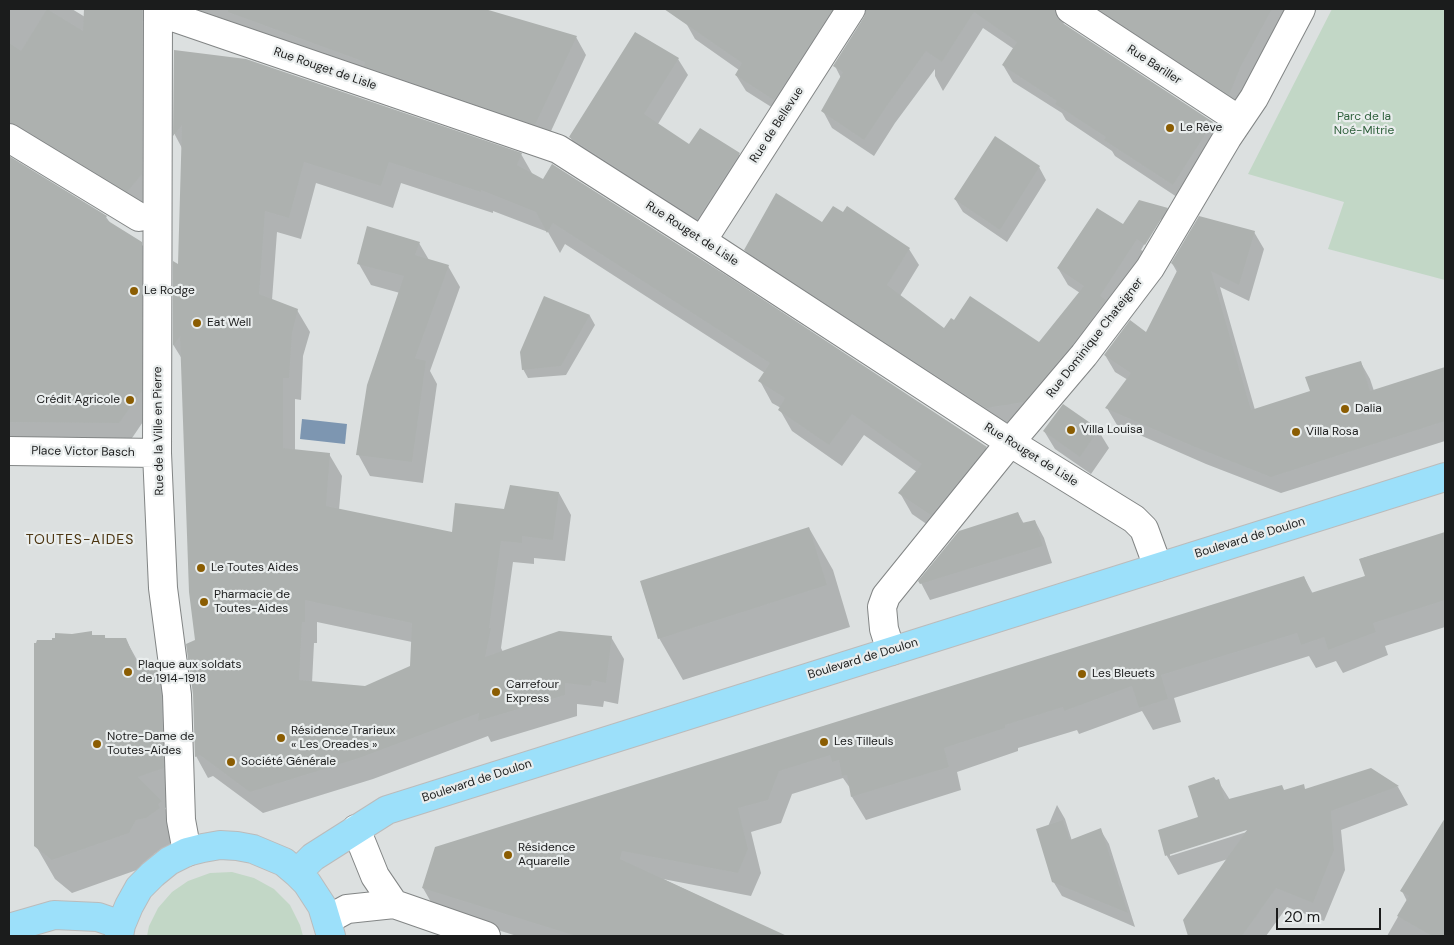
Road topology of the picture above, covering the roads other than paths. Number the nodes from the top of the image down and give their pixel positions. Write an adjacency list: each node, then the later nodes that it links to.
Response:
1 (851, 9): 8 (street, Rue de Bellevue)
2 (1070, 9): 5 (street, Rue Bariller)
3 (1301, 9): 5 (street, Rue Dominique Chateigner)
4 (158, 12): 8 (street, Rue Rouget de Lisle); 11 (street, Rue de la Ville en Pierre)
5 (1238, 120): 9 (street, Rue Dominique Chateigner)
6 (9, 138): 7 (street)
7 (139, 217)
8 (702, 240): 9 (street, Rue Rouget de Lisle)
9 (1011, 443): 13 (street, Rue Rouget de Lisle); 14 (street, Rue Dominique Chateigner)
10 (9, 451): 11 (street, Place Victor Basch)
11 (158, 453): 16 (street, Rue de la Ville en Pierre)
12 (1445, 477): 13 (main road, Boulevard de Doulon)
13 (1158, 567): 14 (main road, Boulevard de Doulon)
14 (891, 651): 15 (main road, Boulevard de Doulon)
15 (356, 829): 17 (main road, Boulevard de Doulon); 18 (street)
16 (187, 852): 17 (main road); 21 (main road)
17 (297, 873): 20 (main road)
18 (394, 904): 20 (street); 22 (street)
19 (9, 928): 21 (main road)
20 (329, 928)
21 (120, 931)
22 (486, 936)

